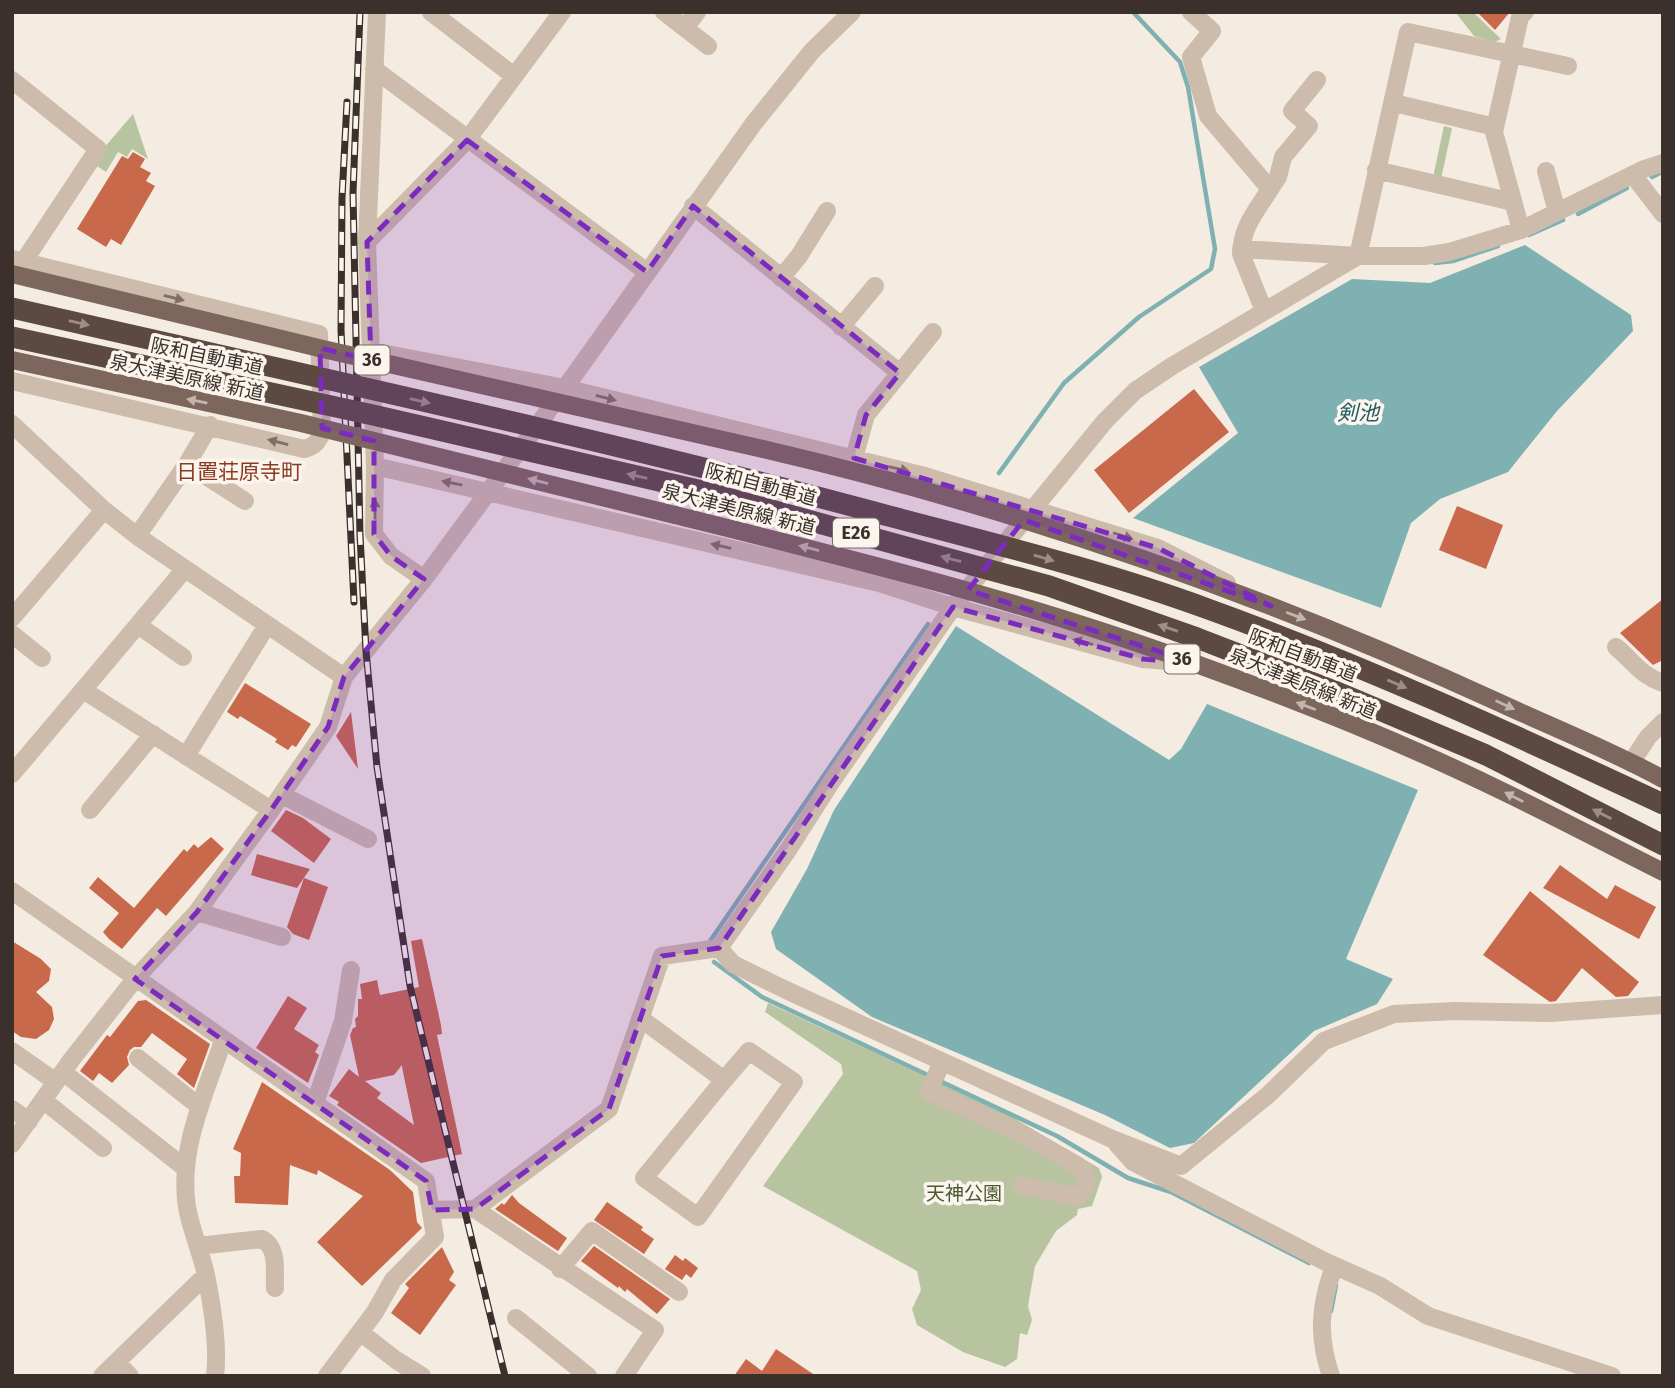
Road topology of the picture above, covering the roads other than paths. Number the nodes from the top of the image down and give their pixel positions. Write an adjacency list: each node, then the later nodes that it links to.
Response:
1 (377, 12): 13 (street)
2 (431, 12): 14 (street)
3 (562, 12): 14 (street)
4 (664, 12): 9 (street)
5 (697, 12): 9 (street)
6 (852, 12): 26 (street)
7 (1191, 12): 24 (street)
8 (1525, 12): 11 (street)
9 (685, 28): 10 (street)
10 (708, 46)
11 (1511, 54): 12 (street); 17 (street); 18 (street)
12 (1568, 66)
13 (374, 69): 19 (street); 31 (street)
14 (514, 76): 19 (street)
15 (12, 80): 34 (street)
16 (1317, 80): 24 (street)
17 (1394, 103): 18 (street); 21 (street)
18 (1495, 127): 25 (street)
19 (467, 140): 31 (street); 35 (street)
20 (1663, 163): 23 (street)
21 (1376, 170): 25 (street); 33 (street)
22 (1546, 171): 28 (street)
23 (1633, 175): 28 (street); 29 (street)
24 (1270, 189): 32 (street)
25 (1513, 202): 30 (street)
26 (693, 206): 35 (street); 36 (street)
27 (827, 211): 36 (street)
28 (1558, 212): 30 (street)
29 (1663, 214)
30 (1521, 230): 33 (street)
31 (367, 242): 43 (street)
32 (1241, 249): 33 (street); 39 (street)
33 (1358, 256): 39 (street)
34 (15, 268): 48 (street, one-way to 48); 56 (main road, 36, bridge)
35 (648, 272): 47 (street)
36 (781, 278): 40 (street)
37 (875, 286): 40 (street)
38 (12, 308): 80 (highway, 阪和自動車道 / E26, one-way to 80, bridge)
39 (1264, 311): 56 (street)
40 (841, 327): 45 (street)
41 (933, 332): 45 (street)
42 (12, 337): 83 (highway, 阪和自動車道 / E26, one-way to 42, bridge)
43 (371, 351): 47 (street); 52 (street)
44 (12, 360): 60 (main road, 泉大津美原線 新道 / 36, one-way to 44, bridge)
45 (900, 373): 50 (street)
46 (12, 381): 48 (street)
47 (565, 388): 50 (street, one-way to 50); 53 (street)
48 (210, 425): 51 (street)
49 (16, 435): 55 (street)
50 (854, 458): 56 (street, one-way to 56)
51 (187, 464): 54 (street); 57 (street)
52 (375, 466): 53 (street, one-way to 52); 59 (street, one-way to 52)
53 (489, 491): 59 (street); 61 (street, one-way to 53)
54 (245, 501)
55 (104, 510): 57 (street); 62 (street)
56 (1029, 514): 60 (street); 76 (main road, 36, one-way to 76)
57 (137, 536): 58 (street)
58 (184, 570): 63 (street); 64 (street)
59 (424, 579): 70 (street)
60 (968, 590): 61 (street); 69 (main road, 泉大津美原線 新道 / 36)
61 (953, 607): 69 (street, one-way to 61); 88 (street)
62 (12, 618)
63 (138, 625): 67 (street); 72 (street)
64 (267, 625): 70 (street); 75 (street)
65 (12, 634): 68 (street)
66 (1616, 647): 71 (street)
67 (183, 657)
68 (42, 658)
69 (1198, 664): 84 (main road, 泉大津美原線 新道 / 36, one-way to 69)
70 (344, 677): 79 (street)
71 (1663, 683)
72 (83, 690): 74 (street); 77 (street)
73 (1663, 722): 76 (street)
74 (153, 734): 75 (street); 81 (street)
75 (186, 756): 79 (street)
76 (1631, 763): 78 (main road, 36)
77 (12, 774)
78 (1663, 779)
79 (276, 803): 82 (street); 86 (street)
80 (1663, 804)
81 (90, 810)
82 (369, 839)
83 (1663, 845)
84 (1663, 872)
85 (12, 891): 90 (street)
86 (197, 912): 87 (street); 90 (street)
87 (282, 937)
88 (719, 948): 92 (street); 96 (street)
89 (351, 970): 100 (street)
90 (135, 979): 93 (street); 97 (street)
91 (1663, 1005): 104 (street)
92 (640, 1018): 98 (street); 109 (street)
93 (223, 1041): 100 (street); 101 (street)
94 (12, 1051): 97 (street)
95 (138, 1058): 101 (street)
96 (942, 1062): 104 (street); 108 (street)
97 (60, 1077): 99 (street); 107 (street)
98 (724, 1080): 98 (street)
99 (43, 1100): 103 (street); 106 (street)
100 (315, 1103): 110 (street)
101 (200, 1107): 107 (street)
102 (12, 1109): 103 (street)
103 (29, 1121): 105 (street)
104 (1112, 1139): 112 (street)
105 (12, 1143)
106 (103, 1148)
107 (185, 1168): 111 (street)
108 (1022, 1185)
109 (475, 1209): 110 (street); 113 (street)
110 (432, 1210): 118 (street)
111 (198, 1246): 114 (street); 115 (street)
112 (1334, 1266): 127 (street); 128 (street)
113 (561, 1269): 116 (street); 126 (street)
114 (206, 1275): 119 (street); 122 (street)
115 (275, 1288)
116 (679, 1292)
117 (516, 1318): 125 (street)
118 (360, 1332): 123 (street); 124 (street)
119 (117, 1362): 120 (street); 121 (street)
120 (102, 1376)
121 (130, 1376)
122 (215, 1376)
123 (327, 1376)
124 (422, 1376)
125 (588, 1376)
126 (624, 1376)
127 (1331, 1376)
128 (1612, 1376)

